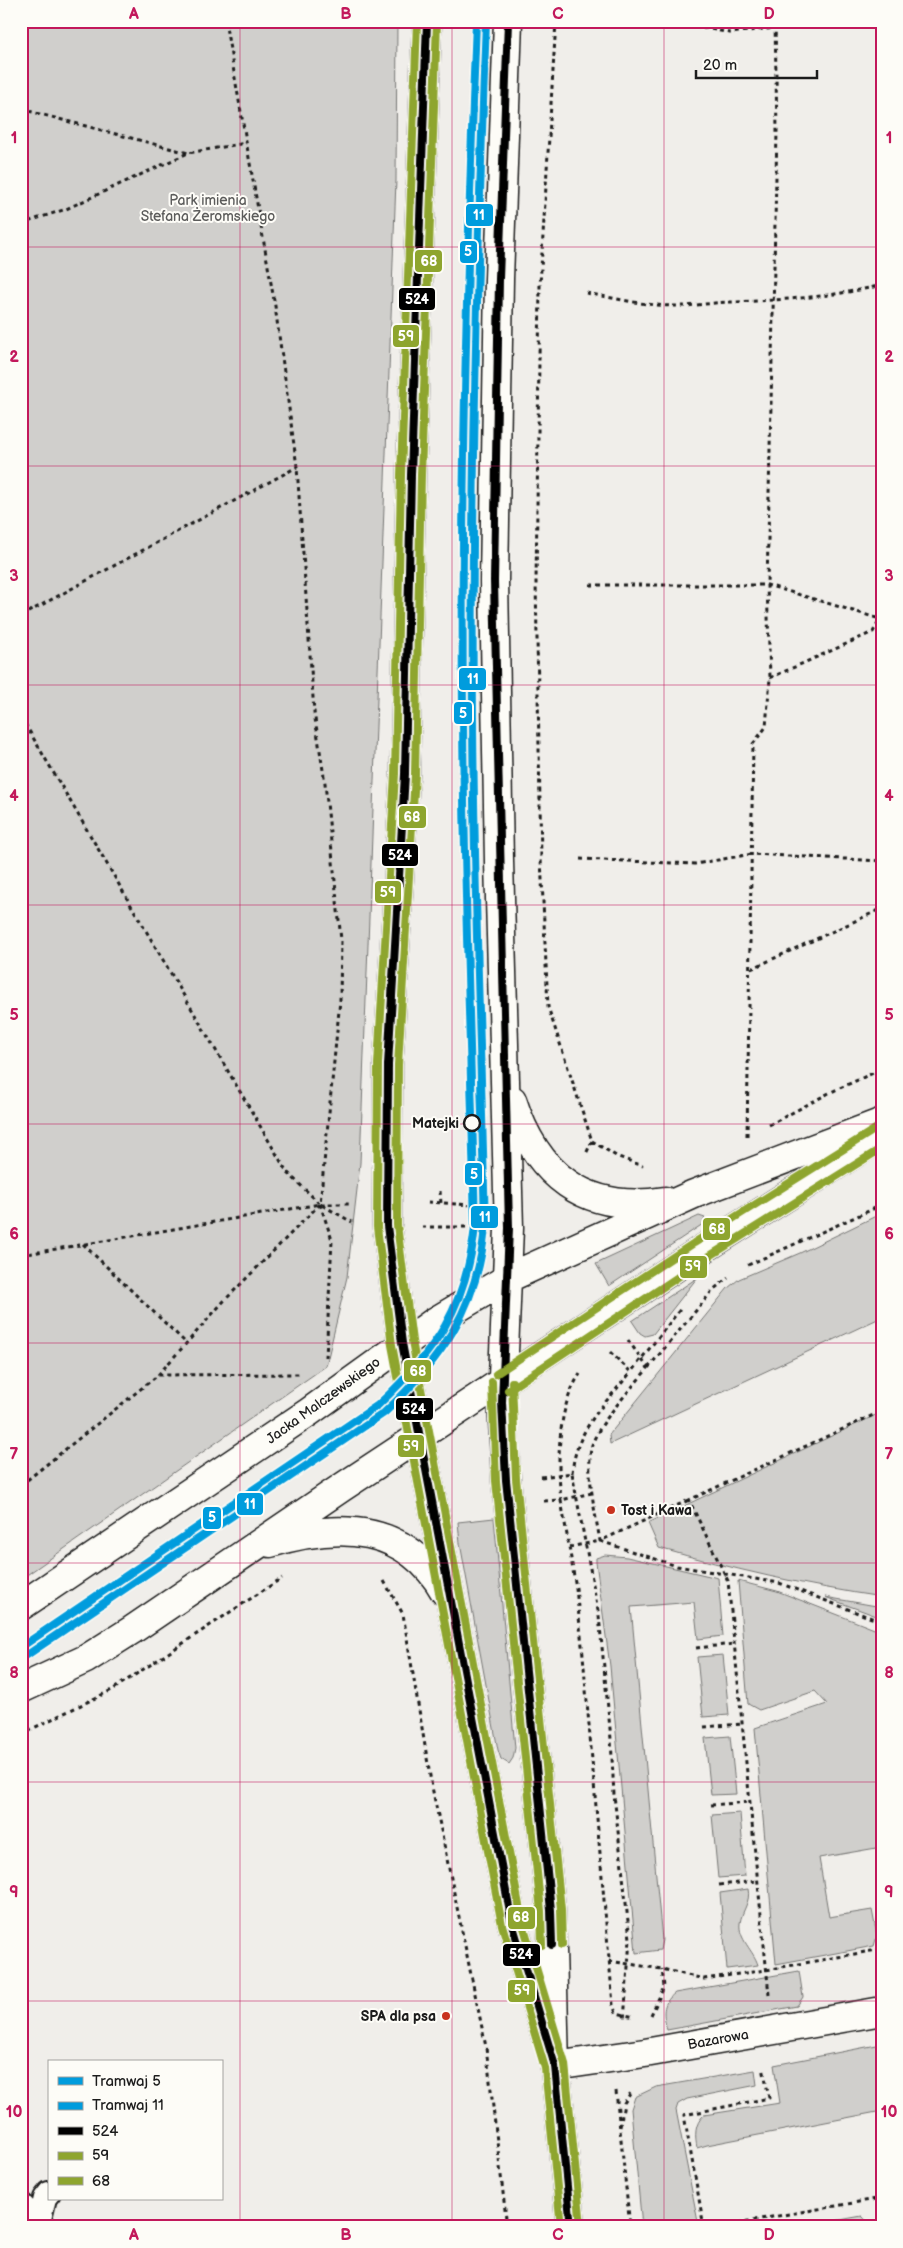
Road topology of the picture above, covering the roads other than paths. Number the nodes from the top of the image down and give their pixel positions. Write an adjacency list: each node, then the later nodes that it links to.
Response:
1 (427, 21): 8 (street)
2 (508, 21): 3 (street)
3 (506, 1068): 6 (street, Jacka Malczewskiego); 7 (street)
4 (882, 1123): 6 (street, Jacka Malczewskiego)
5 (882, 1136): 9 (street)
6 (694, 1194): 7 (street, Jacka Malczewskiego)
7 (508, 1278): 8 (street, Jacka Malczewskiego); 9 (street)
8 (402, 1343): 10 (street); 12 (street, Jacka Malczewskiego)
9 (502, 1382): 10 (street); 16 (street)
10 (421, 1436): 11 (street); 13 (street)
11 (246, 1553): 13 (street); 14 (street)
12 (21, 1606)
13 (453, 1609): 16 (street)
14 (21, 1689)
15 (882, 2011): 16 (street, Bazarowa)
16 (555, 2066): 20 (street)
17 (48, 2194): 19 (lane)
18 (21, 2204): 19 (lane)
19 (39, 2225)
20 (571, 2227)

